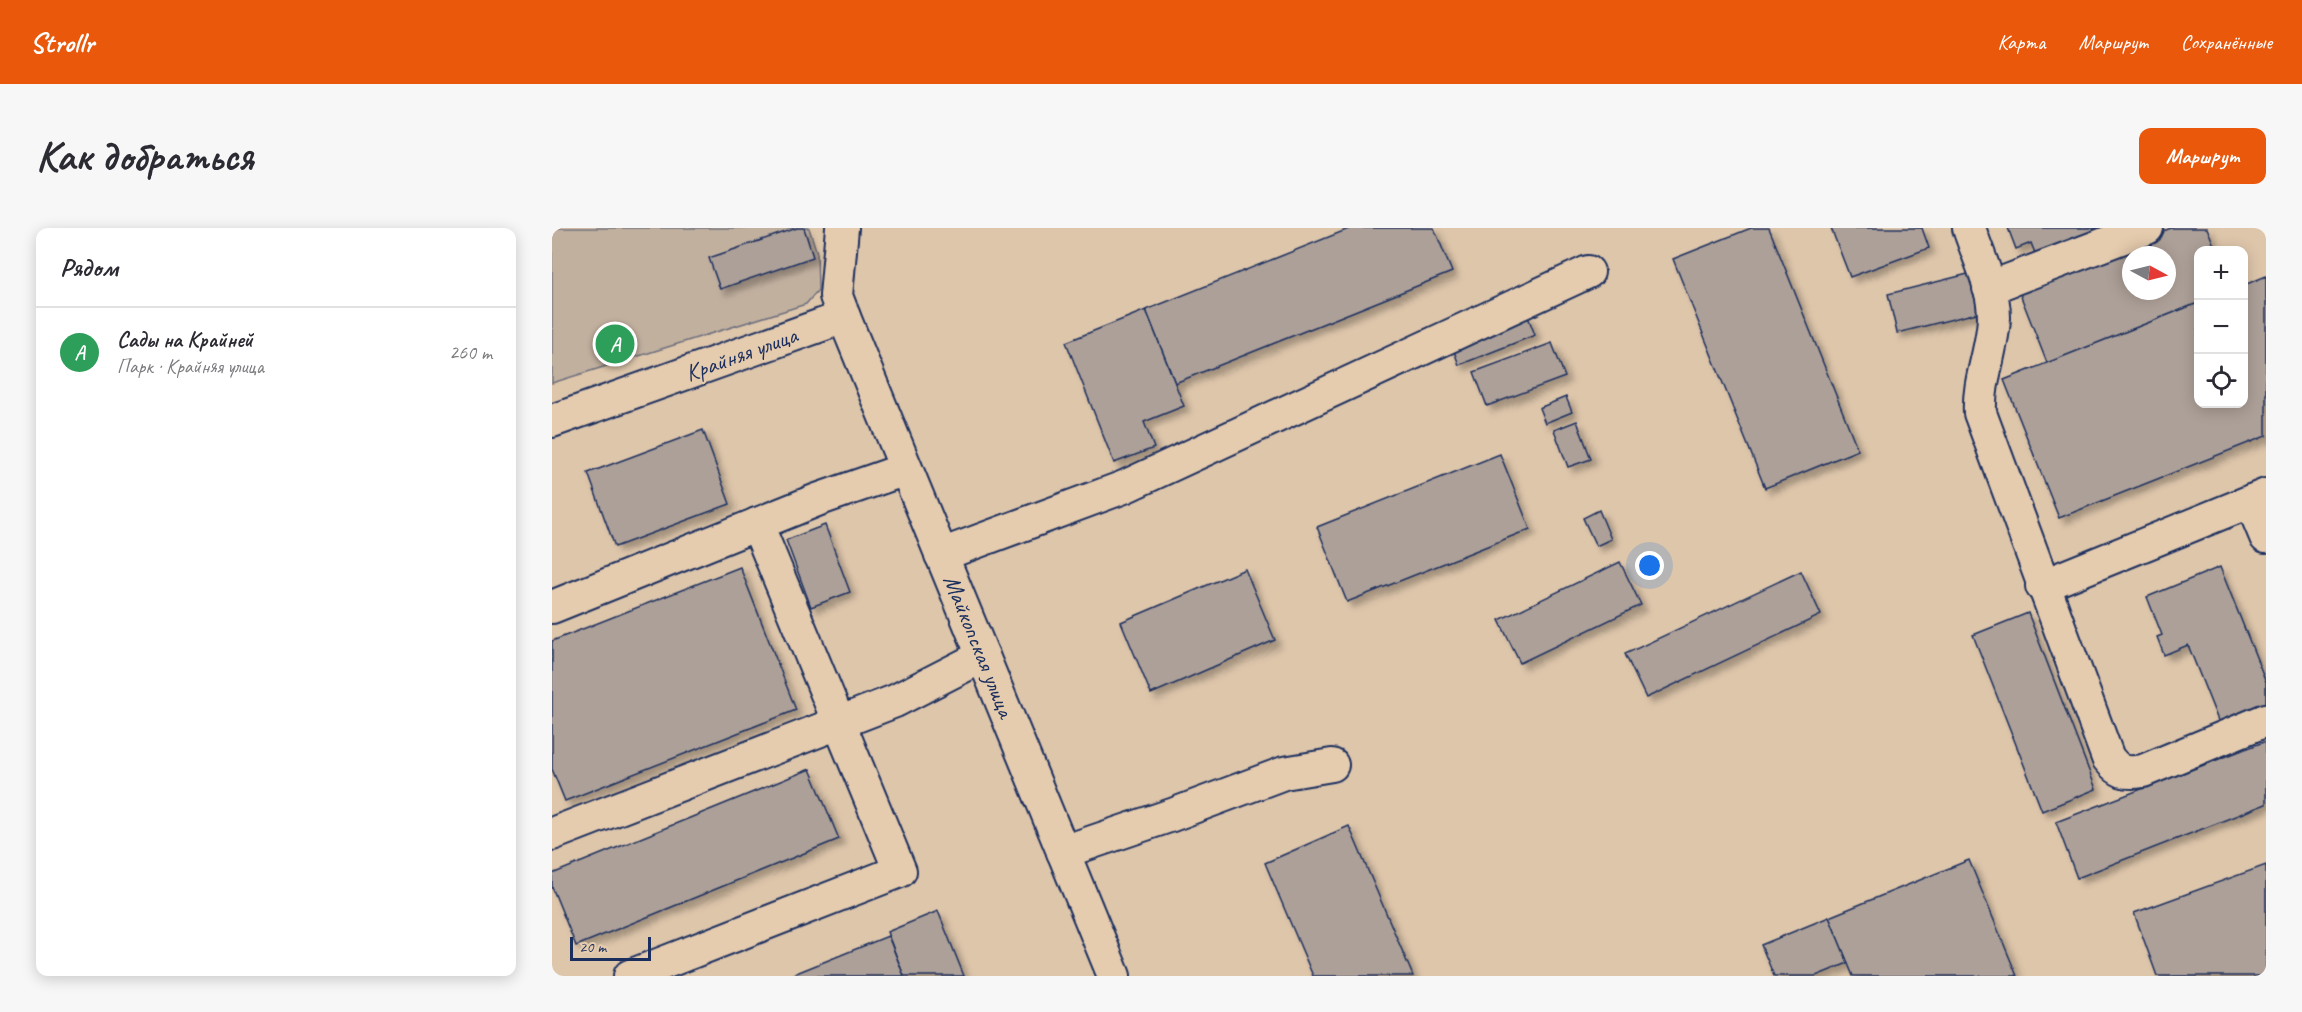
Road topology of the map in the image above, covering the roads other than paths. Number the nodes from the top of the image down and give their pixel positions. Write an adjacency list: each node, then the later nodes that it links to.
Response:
1 (842, 228): 6 (street)
2 (1969, 228): 5 (street)
3 (2147, 228): 5 (street)
4 (1588, 272): 12 (street)
5 (1989, 288): 13 (street)
6 (844, 317): 7 (street, Крайняя улица); 8 (street, Майкопская улица)
7 (552, 422)
8 (906, 469): 10 (street); 12 (street, Майкопская улица)
9 (2259, 498): 11 (street); 13 (street)
10 (757, 524): 14 (street); 17 (street)
11 (2266, 537)
12 (941, 555): 15 (street, Майкопская улица)
13 (2042, 586): 16 (street)
14 (552, 607)
15 (983, 656): 17 (street); 20 (street, Майкопская улица)
16 (2266, 720)
17 (838, 723): 19 (street); 21 (street)
18 (1332, 765): 20 (street)
19 (552, 834)
20 (1063, 852): 22 (street, Майкопская улица)
21 (630, 976)
22 (1114, 976)

